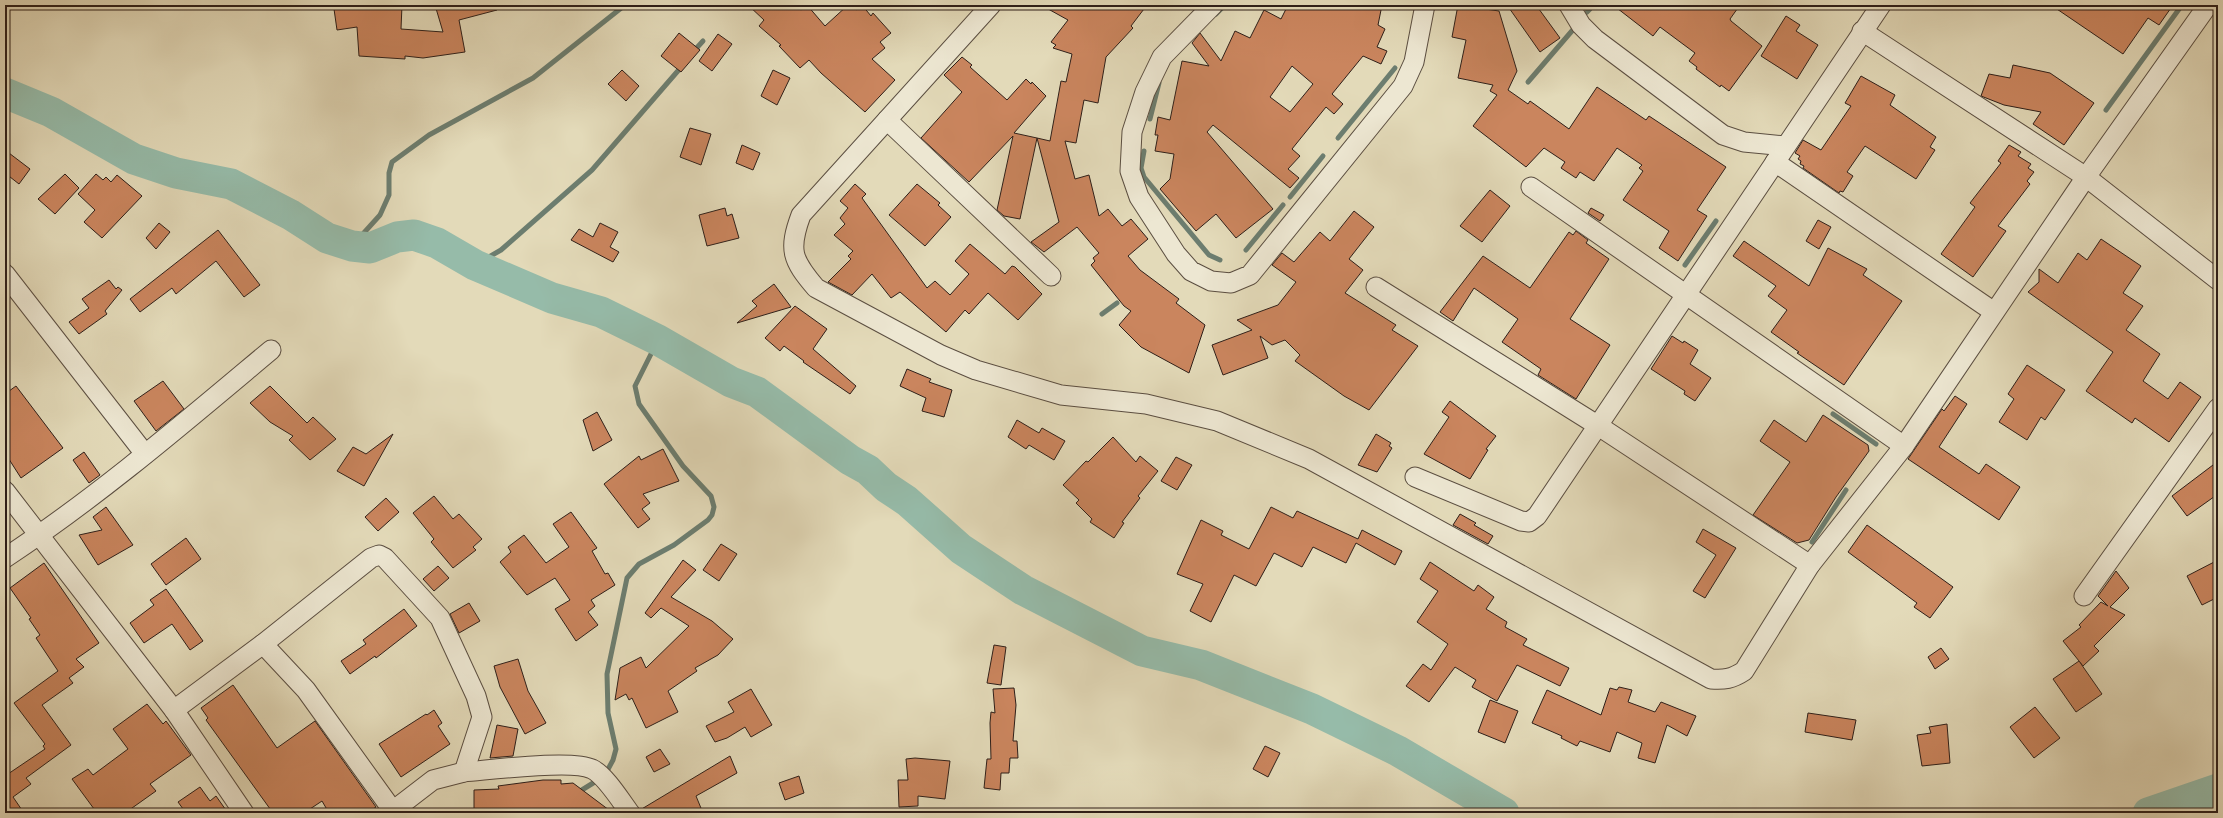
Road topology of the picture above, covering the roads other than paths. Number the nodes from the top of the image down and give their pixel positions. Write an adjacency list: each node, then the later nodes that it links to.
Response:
1 (991, 5): 8 (street)
2 (1213, 5): 3 (street)
3 (1425, 5)
4 (1569, 5): 9 (street)
5 (1881, 5): 7 (street)
6 (2208, 5): 11 (street)
7 (1862, 32): 9 (street); 11 (street)
8 (887, 120): 14 (street); 28 (street)
9 (1785, 146): 10 (street)
10 (1775, 162): 17 (street); 18 (street)
11 (2086, 177): 15 (street); 18 (street)
12 (1531, 187): 17 (street)
13 (5, 274): 23 (street)
14 (1051, 276)
15 (2218, 280)
16 (1376, 287): 21 (street)
17 (1686, 293): 21 (street); 22 (street)
18 (1994, 312): 22 (street)
19 (271, 350): 23 (street)
20 (2218, 408): 29 (street)
21 (1597, 425): 24 (street); 28 (street)
22 (1904, 446): 28 (street)
23 (145, 454): 26 (street)
24 (1415, 477)
25 (5, 492): 26 (street)
26 (39, 535): 27 (street); 31 (street)
27 (5, 558)
28 (1810, 565)
29 (2084, 596)
30 (263, 644): 31 (street); 32 (street); 33 (street)
31 (174, 710): 34 (street)
32 (464, 772): 33 (street); 35 (street)
33 (392, 812)
34 (244, 813)
35 (630, 813)

